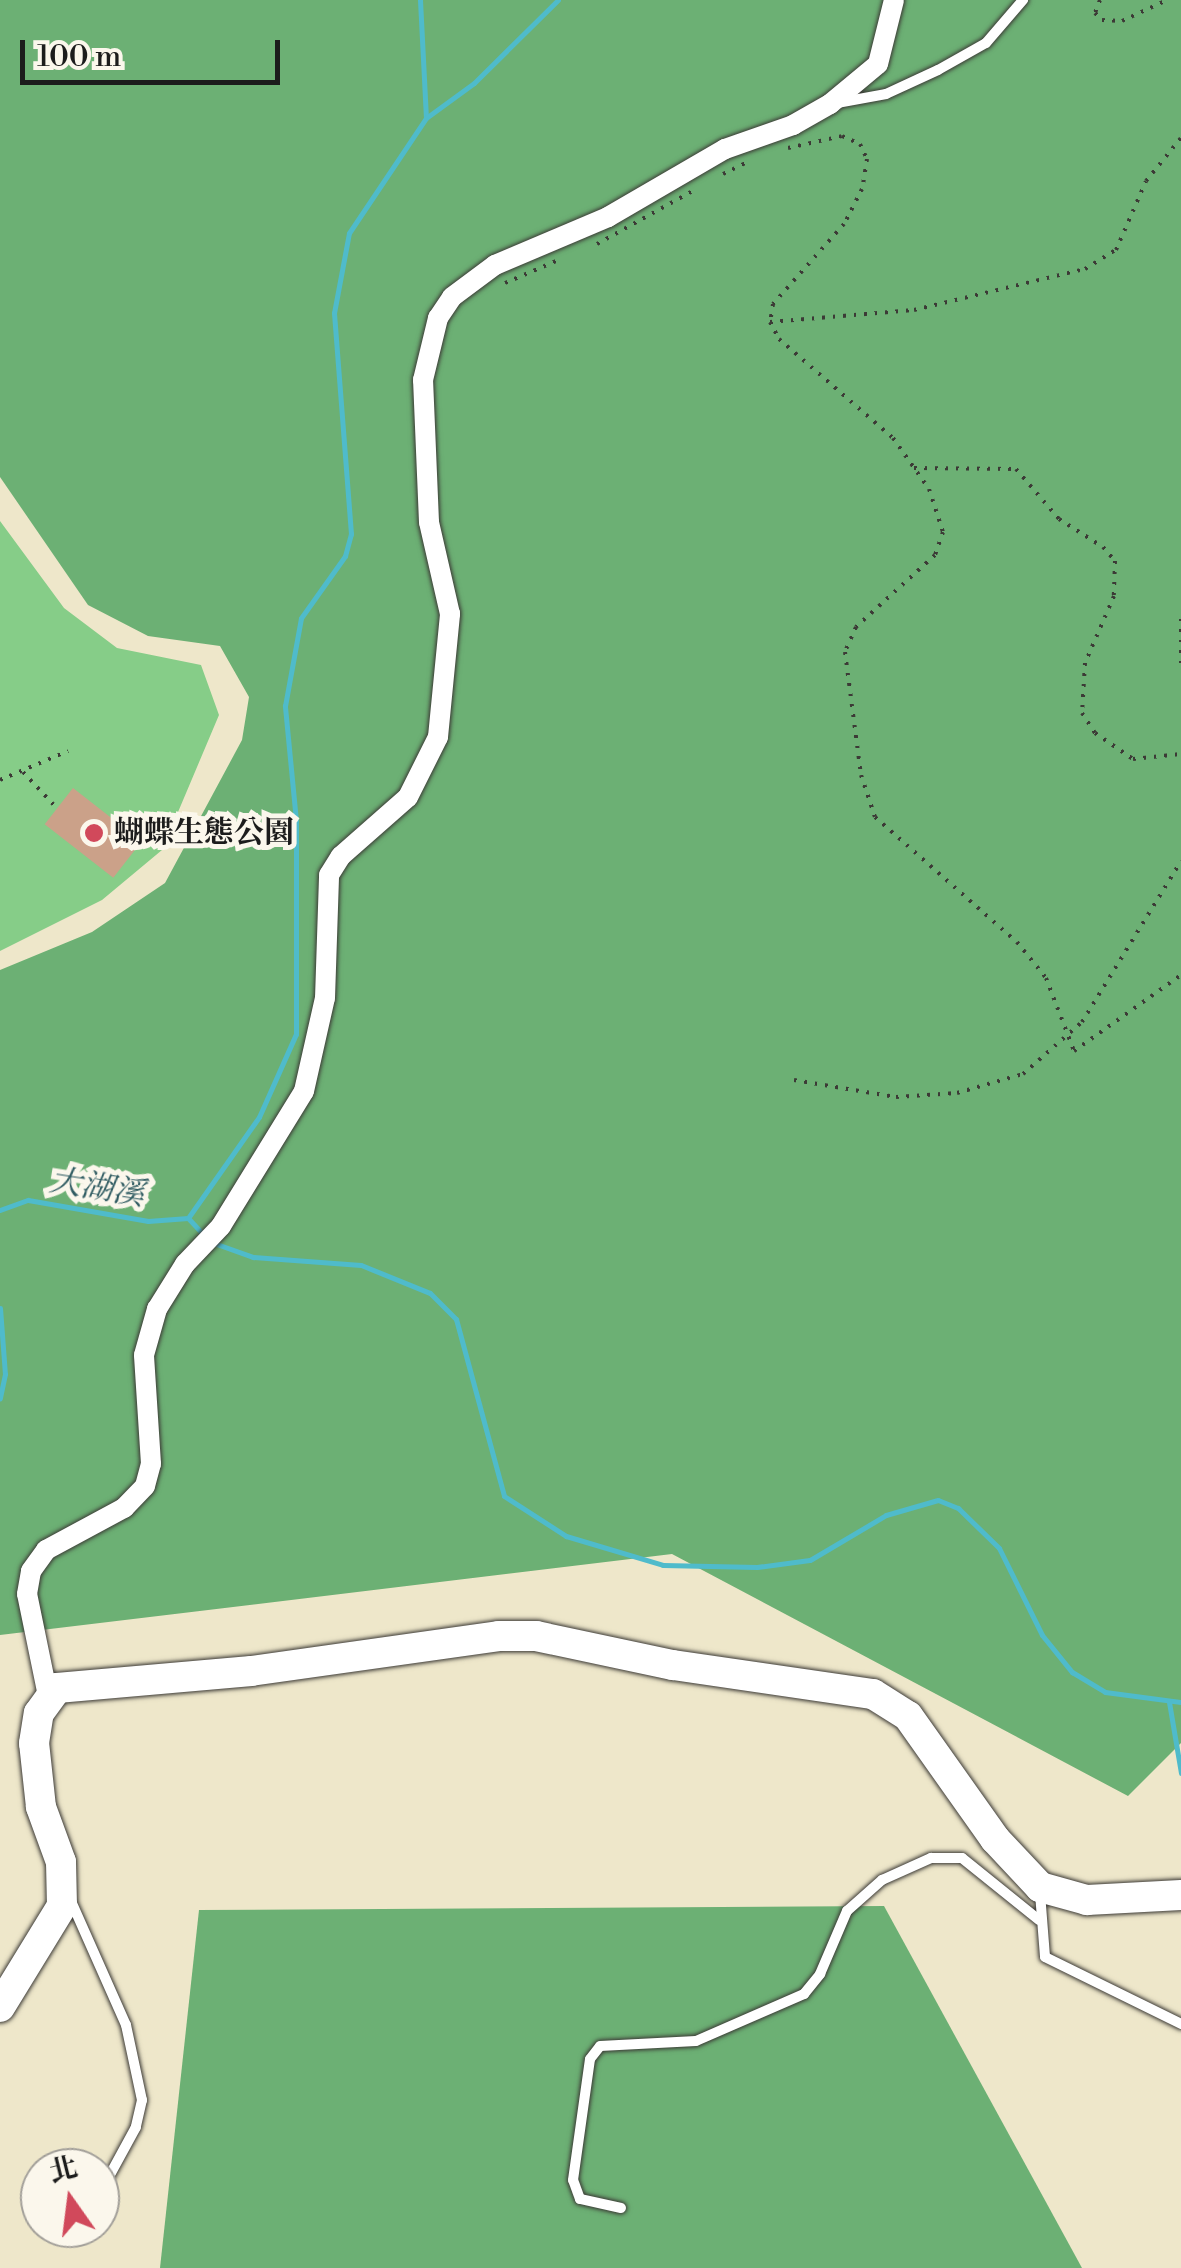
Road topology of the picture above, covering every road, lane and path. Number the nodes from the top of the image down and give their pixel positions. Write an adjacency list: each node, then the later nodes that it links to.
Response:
1 (894, 0): 5 (street)
2 (1022, 0): 5 (lane)
3 (1100, 0): 4 (path)
4 (1167, 0)
5 (830, 104): 25 (street)
6 (1181, 138): 12 (path)
7 (778, 152): 12 (path)
8 (759, 157): 9 (path)
9 (588, 248)
10 (572, 254): 11 (path)
11 (490, 287)
12 (770, 322): 13 (path)
13 (914, 468): 17 (path); 23 (path)
14 (1181, 619): 15 (path)
15 (1181, 664)
16 (68, 751): 18 (path)
17 (1181, 754)
18 (24, 772): 19 (path); 20 (path)
19 (0, 780)
20 (54, 805)
21 (1181, 861): 23 (path)
22 (1181, 975): 23 (path)
23 (1066, 1038): 24 (path)
24 (794, 1080)
25 (48, 1696): 26 (street); 27 (street)
26 (65, 1886): 30 (street); 32 (lane)
27 (1040, 1887): 28 (street); 29 (lane)
28 (1181, 1896)
29 (1039, 1920): 31 (lane); 33 (lane)
30 (0, 2007)
31 (1181, 2024)
32 (120, 2156)
33 (621, 2208)

